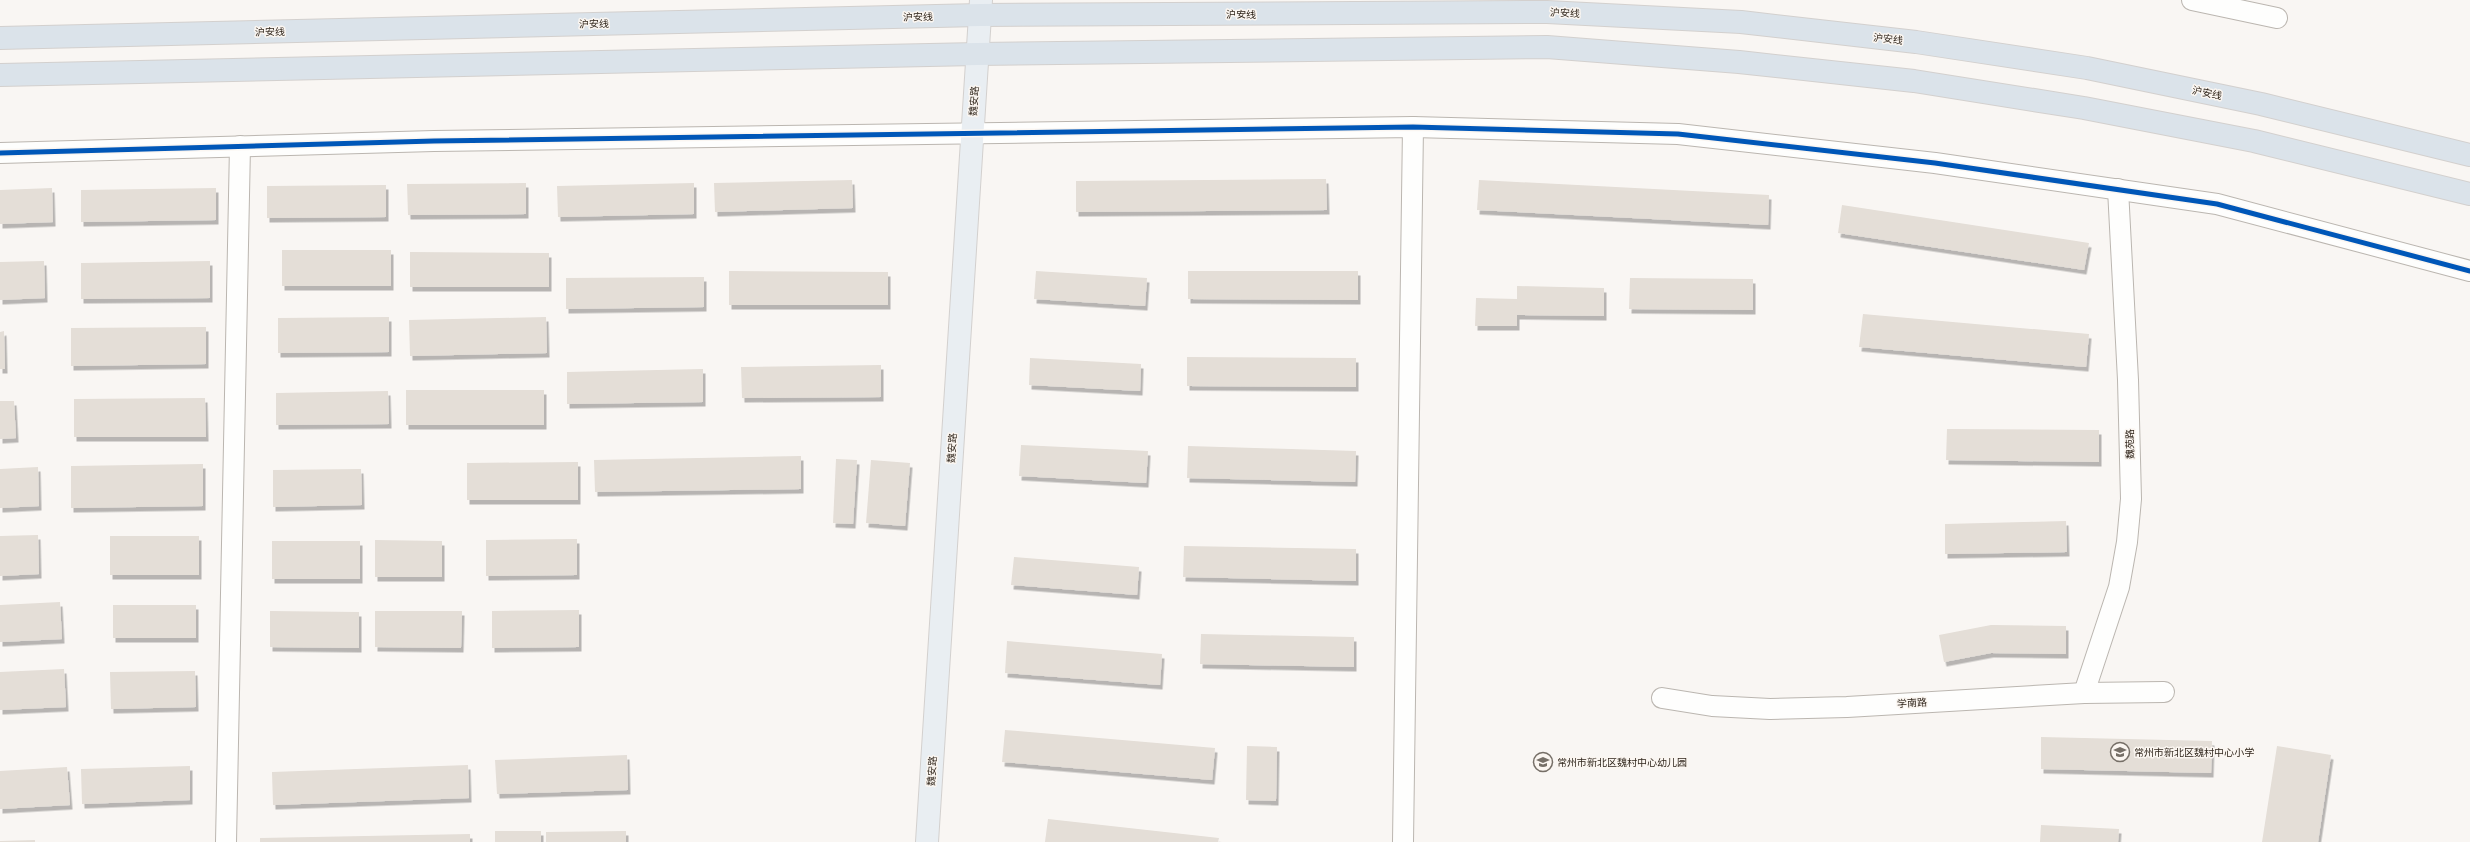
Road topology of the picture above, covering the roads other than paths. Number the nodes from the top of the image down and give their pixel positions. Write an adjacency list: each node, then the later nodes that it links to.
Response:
1 (2204, 1): 3 (street)
2 (980, 8): 4 (highway, 沪安线); 5 (main road, 魏安路); 11 (highway, 沪安线)
3 (2277, 18)
4 (0, 38)
5 (977, 54): 6 (highway); 8 (main road, 魏安路); 13 (highway)
6 (0, 75)
7 (1413, 127): 8 (street); 12 (street); 20 (street)
8 (972, 133): 9 (street); 19 (main road, 魏安路)
9 (240, 146): 10 (street); 18 (street)
10 (0, 154)
11 (2470, 155)
12 (2118, 189): 14 (street); 16 (street, 魏苑路)
13 (2470, 194)
14 (2470, 271)
15 (2164, 692): 16 (street, 学南路)
16 (2084, 693): 17 (street, 学南路)
17 (1662, 698)
18 (226, 842)
19 (927, 842)
20 (1403, 842)

